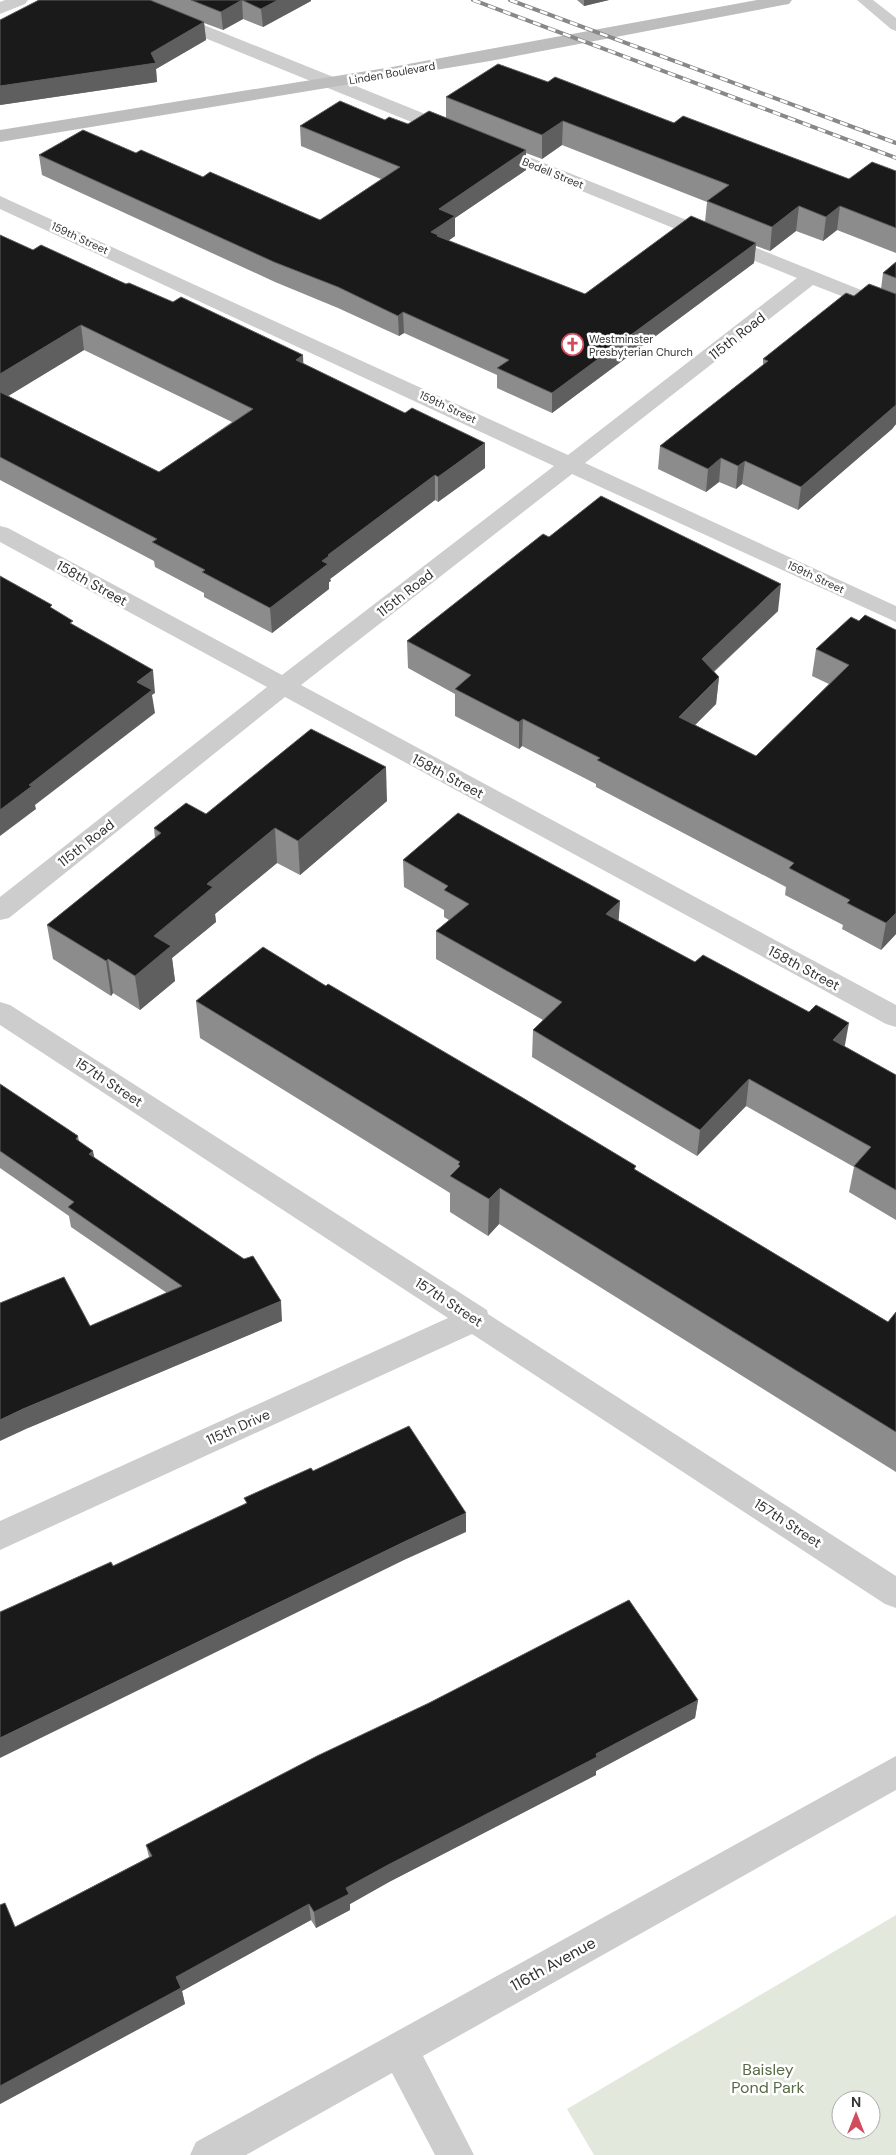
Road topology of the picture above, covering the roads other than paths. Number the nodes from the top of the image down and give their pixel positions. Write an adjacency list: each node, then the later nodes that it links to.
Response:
1 (19, 0): 5 (street)
2 (127, 0): 7 (street, Bedell Street)
3 (783, 0): 7 (main road, Linden Boulevard)
4 (864, 0): 6 (lane)
5 (0, 9)
6 (896, 26)
7 (334, 83): 8 (main road, Linden Boulevard); 10 (street, Bedell Street)
8 (0, 136)
9 (0, 202): 12 (street, 159th Street)
10 (811, 277): 11 (street, Bedell Street); 12 (street, 115th Road)
11 (896, 311)
12 (572, 464): 14 (street, 159th Street); 15 (street, 115th Road)
13 (0, 533): 15 (street, 158th Street)
14 (896, 615)
15 (283, 687): 16 (street, 115th Road); 18 (street, 158th Street)
16 (0, 911)
17 (2, 1015): 19 (street, 157th Street)
18 (896, 1017)
19 (476, 1319): 20 (street, 115th Drive); 21 (street, 157th Street)
20 (0, 1536)
21 (896, 1594)
22 (896, 1772): 23 (street, 116th Avenue)
23 (399, 2049): 24 (street, 116th Avenue); 25 (street)
24 (209, 2155)
25 (455, 2155)

